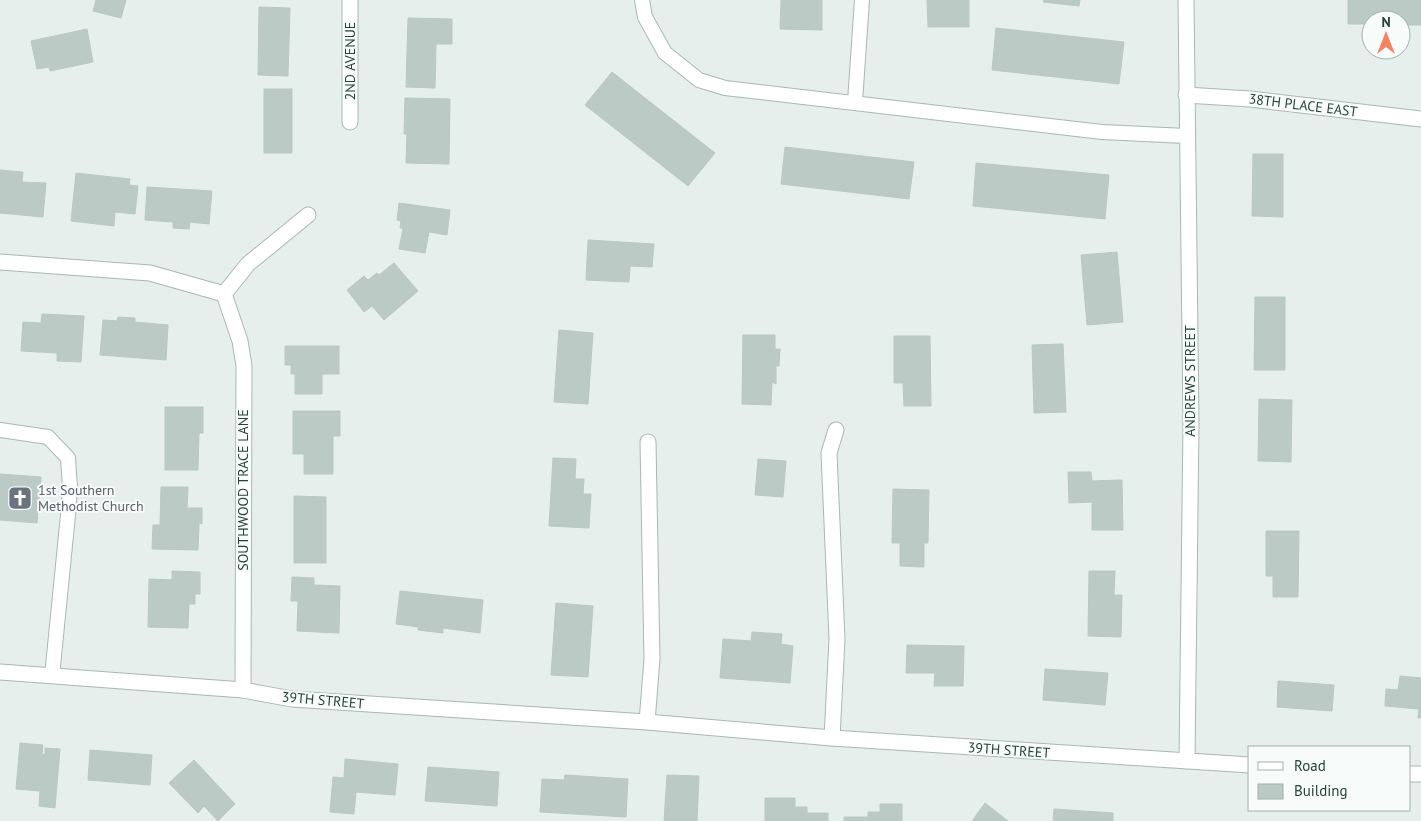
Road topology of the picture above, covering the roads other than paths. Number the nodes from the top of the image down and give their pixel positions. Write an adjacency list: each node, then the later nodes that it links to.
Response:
1 (350, 0): 8 (street, 2ND AVENUE)
2 (642, 0): 6 (lane)
3 (862, 0): 6 (lane)
4 (1186, 0): 5 (street, ANDREWS STREET)
5 (1186, 94): 7 (street, 38TH PLACE EAST); 9 (street, ANDREWS STREET)
6 (855, 102): 9 (lane)
7 (1421, 119)
8 (350, 122)
9 (1186, 136): 21 (street, ANDREWS STREET)
10 (308, 215): 12 (street)
11 (0, 262): 12 (street)
12 (224, 294): 18 (street, SOUTHWOOD TRACE LANE)
13 (0, 430): 17 (lane)
14 (836, 430): 20 (street)
15 (648, 442): 19 (street)
16 (0, 672): 17 (street, 39TH STREET)
17 (52, 676): 18 (street, 39TH STREET)
18 (243, 690): 19 (street, 39TH STREET)
19 (647, 722): 20 (street, 39TH STREET)
20 (832, 738): 21 (street, 39TH STREET)
21 (1187, 761): 22 (street, 39TH STREET)
22 (1248, 765)

